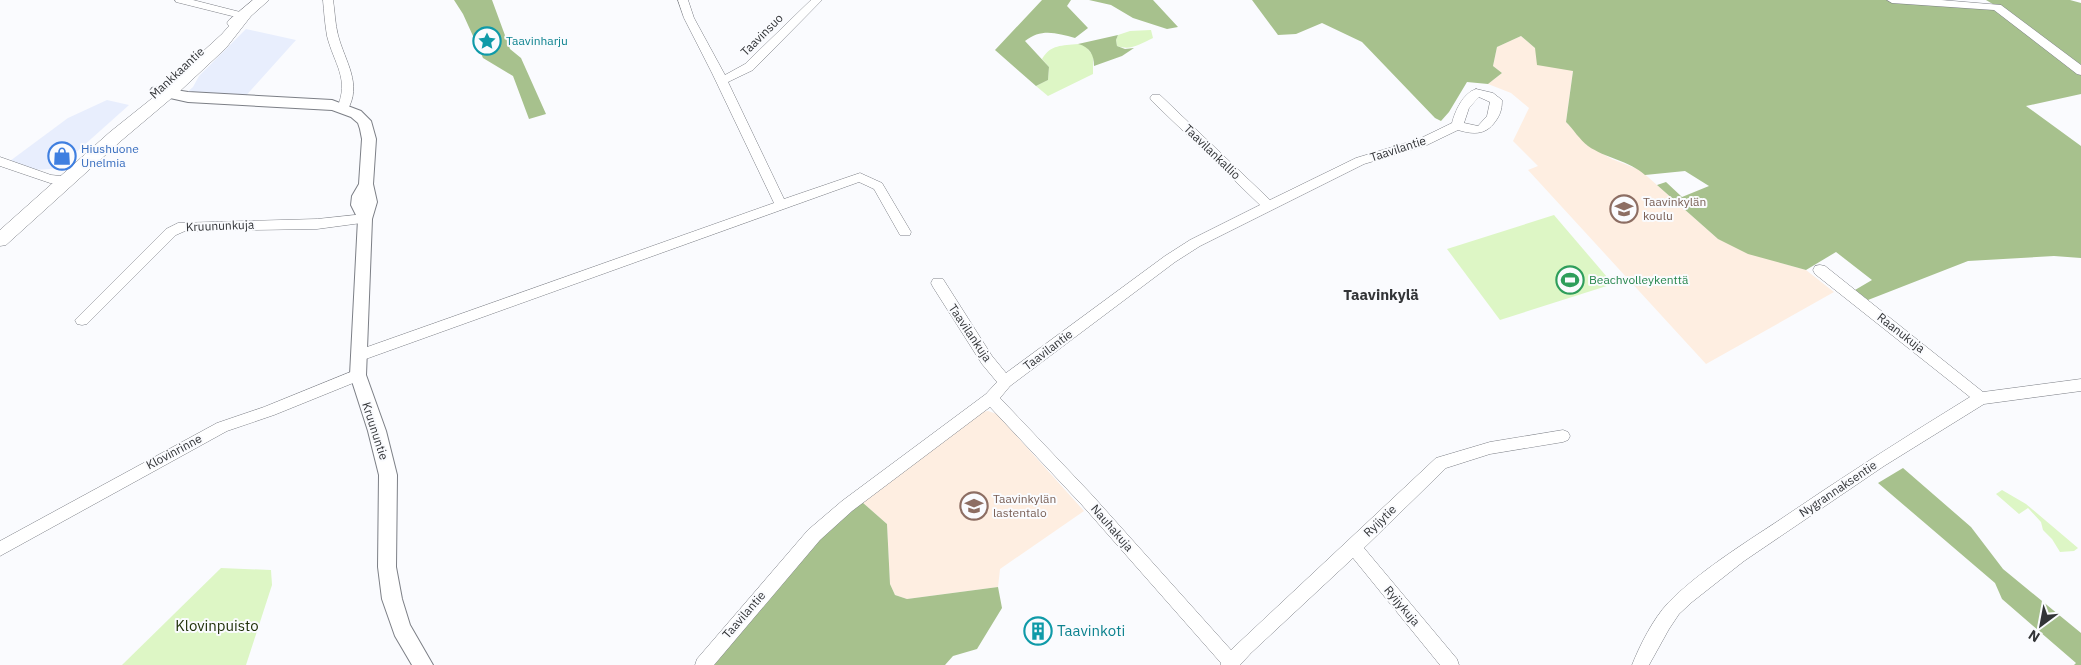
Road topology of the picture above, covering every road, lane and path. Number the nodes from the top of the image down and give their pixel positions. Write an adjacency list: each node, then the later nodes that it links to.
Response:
1 (180, 0): 9 (street)
2 (262, 0): 9 (main road, Mankkaantie)
3 (328, 0): 14 (street)
4 (683, 0): 11 (street)
5 (817, 0): 11 (street, Taavinsuo)
6 (1892, 0): 8 (street)
7 (1986, 0): 8 (street)
8 (1997, 7): 10 (street)
9 (244, 16): 12 (main road, Mankkaantie)
10 (2081, 71)
11 (722, 81): 18 (street)
12 (163, 92): 14 (street, Kruununtie); 17 (main road, Mankkaantie)
13 (1156, 98): 19 (street, Taavilankallio)
14 (343, 108): 20 (street, Kruununtie)
15 (1458, 125): 15 (street); 19 (street, Taavilantie)
16 (0, 161): 17 (street)
17 (66, 180): 22 (main road, Mankkaantie)
18 (782, 205): 21 (street); 26 (street)
19 (1268, 206): 27 (street, Taavilantie)
20 (365, 219): 25 (street, Kruununkuja); 26 (street, Kruununtie)
21 (905, 232)
22 (0, 240)
23 (1820, 270): 30 (street, Raanukuja)
24 (938, 283): 27 (street, Taavilankuja)
25 (82, 320)
26 (358, 366): 33 (street, Klovinrinne); 35 (street, Kruununtie)
27 (1005, 382): 29 (street, Taavilantie)
28 (2081, 385): 30 (street, Nygrannaksentie)
29 (991, 398): 34 (street, Nauhakuja); 36 (street, Taavilantie)
30 (1981, 398): 38 (street, Nygrannaksentie)
31 (1563, 436): 32 (street, Ryijytie)
32 (1354, 547): 34 (street, Ryijytie); 37 (street, Ryijykuja)
33 (0, 550)
34 (1230, 664)
35 (423, 665)
36 (702, 665)
37 (1451, 665)
38 (1640, 665)

